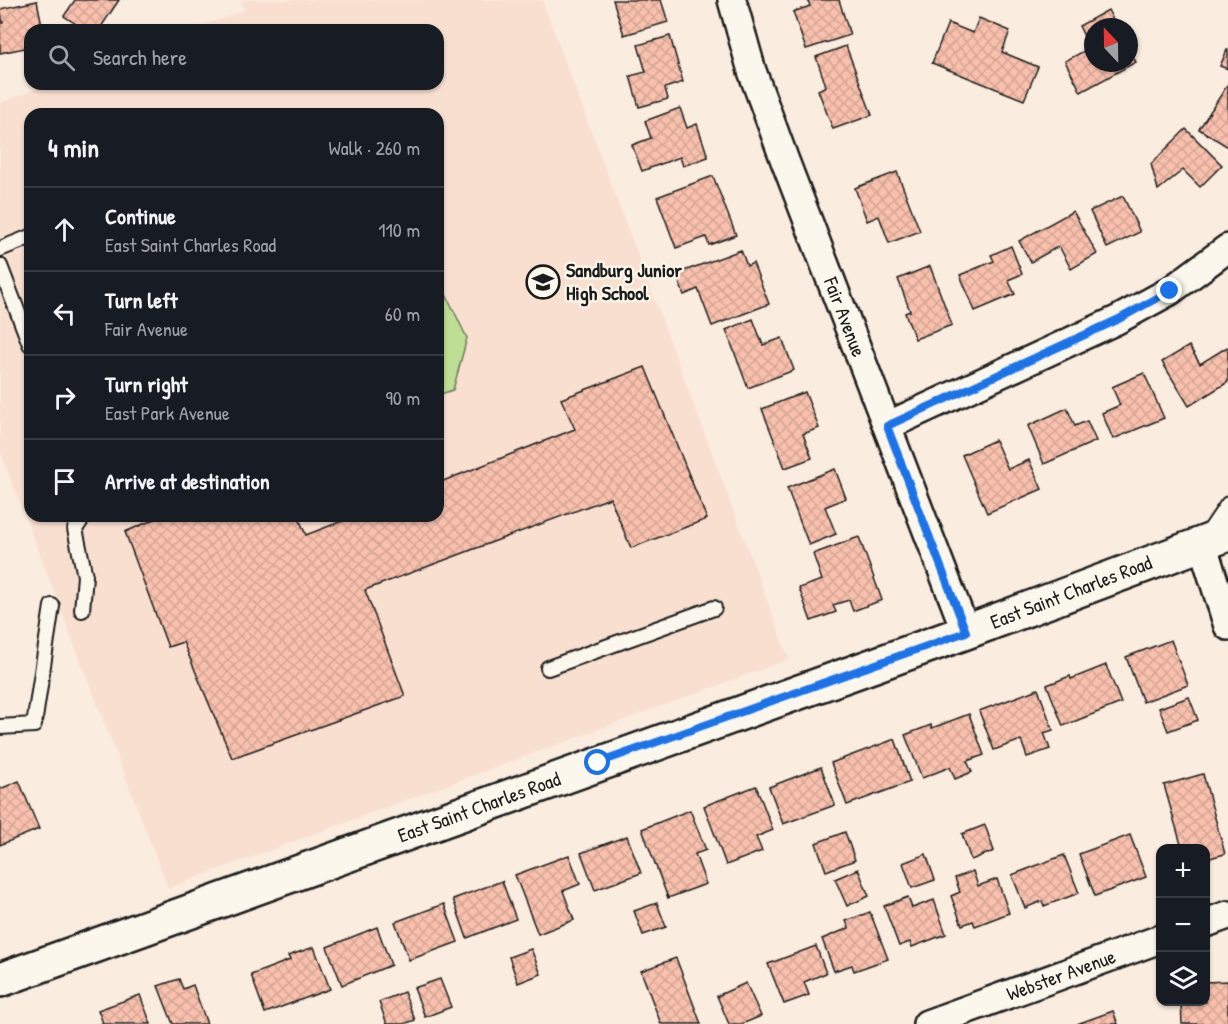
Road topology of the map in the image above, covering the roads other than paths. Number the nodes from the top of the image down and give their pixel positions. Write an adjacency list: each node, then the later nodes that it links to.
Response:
1 (732, 0): 7 (street, Fair Avenue)
2 (24, 239): 4 (lane)
3 (1228, 248): 7 (street)
4 (0, 249)
5 (0, 266): 6 (lane)
6 (24, 328)
7 (887, 426): 15 (street, Fair Avenue)
8 (1228, 504): 10 (lane)
9 (80, 522): 13 (lane)
10 (1215, 538): 14 (street); 15 (main road, East Saint Charles Road)
11 (52, 606): 17 (lane)
12 (714, 608): 16 (lane)
13 (82, 610)
14 (1228, 626)
15 (966, 632): 21 (main road, East Saint Charles Road)
16 (548, 668)
17 (0, 727)
18 (1228, 915): 19 (street)
19 (1210, 922)
20 (1156, 941): 22 (street, Webster Avenue)
21 (0, 980)
22 (927, 1024)

